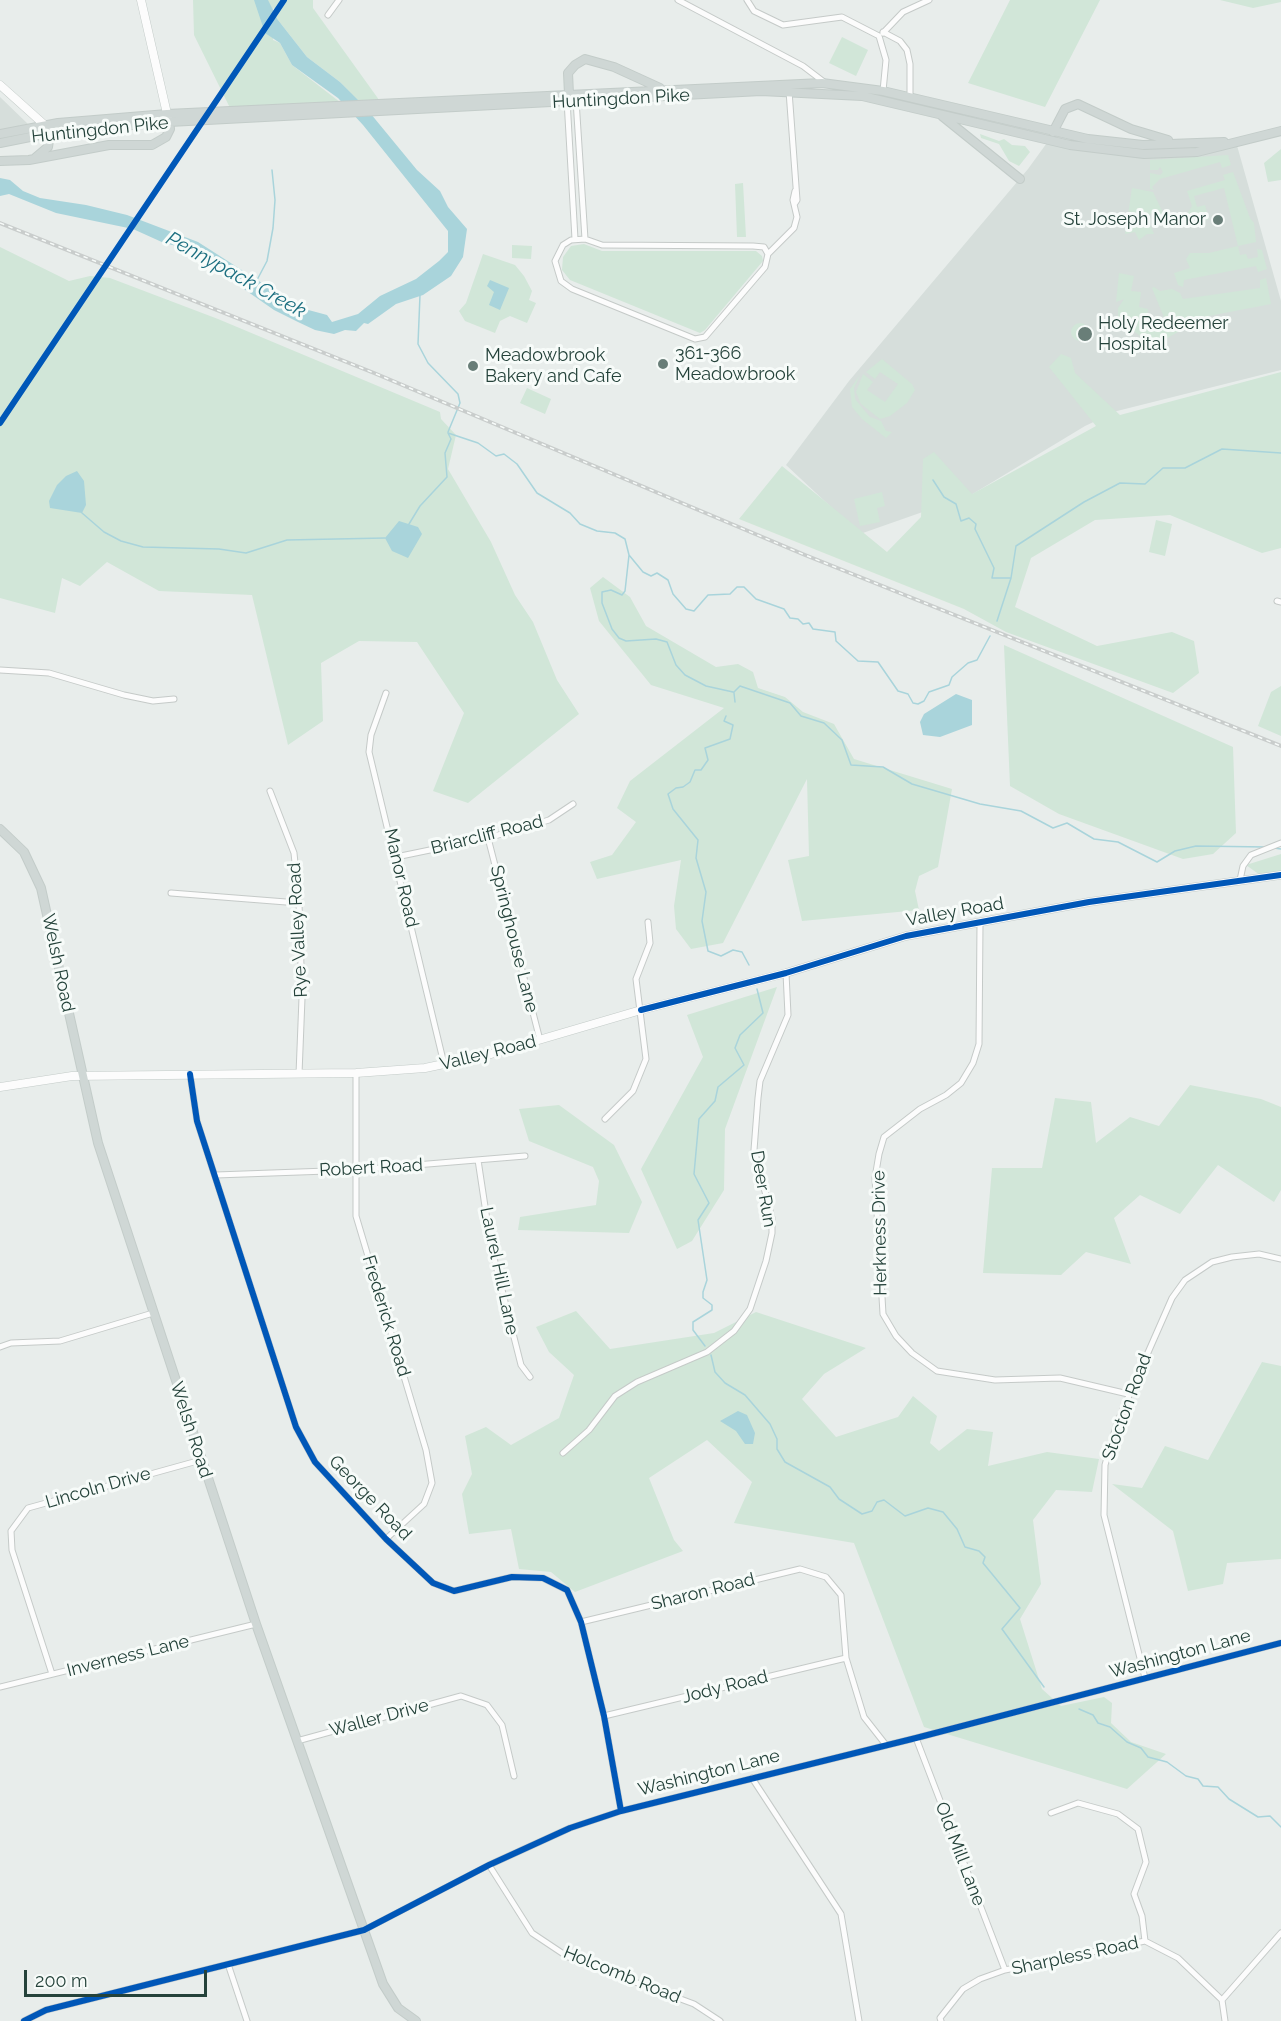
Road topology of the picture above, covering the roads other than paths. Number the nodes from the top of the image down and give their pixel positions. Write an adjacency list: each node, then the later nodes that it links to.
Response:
1 (141, 0): 17 (main road)
2 (339, 0): 6 (street)
3 (678, 0): 8 (street)
4 (747, 0): 7 (street)
5 (929, 0): 7 (street)
6 (328, 15)
7 (881, 34): 12 (street); 14 (street)
8 (825, 83): 10 (main road, Huntingdon Pike); 12 (main road, Huntingdon Pike)
9 (0, 86): 19 (main road)
10 (663, 89): 13 (main road, Huntingdon Pike); 13 (main road)
11 (789, 91): 15 (main road, Huntingdon Pike); 16 (main road, Huntingdon Pike); 31 (street)
12 (883, 91): 14 (main road, Huntingdon Pike)
13 (568, 98): 15 (main road, Huntingdon Pike); 18 (main road, Huntingdon Pike); 18 (main road, Huntingdon Pike); 29 (street)
14 (910, 98): 21 (main road, Huntingdon Pike)
15 (578, 103): 30 (street)
16 (939, 114): 24 (main road, Huntingdon Pike); 28 (main road)
17 (168, 118): 18 (main road, Huntingdon Pike); 19 (main road, Huntingdon Pike); 26 (main road)
18 (188, 118)
19 (48, 129): 22 (main road, Huntingdon Pike); 25 (main road, Huntingdon Pike); 26 (main road)
20 (1281, 131): 24 (main road, Huntingdon Pike)
21 (1053, 132): 23 (main road, Huntingdon Pike); 23 (main road)
22 (0, 134)
23 (1194, 142): 24 (main road, Huntingdon Pike)
24 (1236, 142)
25 (0, 143)
26 (29, 160): 27 (main road)
27 (0, 161)
28 (1020, 179)
29 (575, 239): 30 (street); 31 (street)
30 (585, 239): 31 (street)
31 (768, 254)
32 (0, 670): 34 (street)
33 (386, 693): 40 (street, Manor Road)
34 (174, 699)
35 (270, 791): 44 (street, Rye Valley Road)
36 (573, 804): 38 (street, Briarcliff Road)
37 (0, 829): 54 (main road, Welsh Road)
38 (488, 838): 40 (street, Briarcliff Road); 49 (street, Springhouse Lane)
39 (1281, 843): 42 (street)
40 (396, 857): 50 (street, Manor Road)
41 (1281, 875): 42 (main road, Valley Road)
42 (1240, 880): 46 (main road, Valley Road)
43 (171, 893): 44 (street)
44 (299, 903): 53 (street, Rye Valley Road)
45 (648, 922): 48 (street)
46 (980, 924): 47 (main road, Valley Road); 65 (street, Herkness Drive)
47 (786, 973): 48 (main road, Valley Road); 66 (street, Deer Run)
48 (640, 1010): 49 (main road, Valley Road); 56 (street)
49 (540, 1040): 50 (main road, Valley Road)
50 (444, 1064): 51 (main road, Valley Road)
51 (356, 1073): 53 (main road, Valley Road); 59 (street, Frederick Road)
52 (190, 1074): 53 (main road, Valley Road); 54 (main road, Valley Road); 60 (street, George Road)
53 (299, 1074)
54 (83, 1075): 55 (main road, Valley Road); 62 (main road, Welsh Road)
55 (0, 1087)
56 (605, 1119)
57 (525, 1156): 58 (street, Robert Road)
58 (478, 1160): 59 (street, Robert Road); 64 (street, Laurel Hill Lane)
59 (355, 1170): 60 (street, Robert Road); 68 (street, Frederick Road)
60 (216, 1174): 68 (street, George Road)
61 (1281, 1259): 65 (street, Stocton Road)
62 (153, 1313): 63 (street); 67 (main road, Welsh Road)
63 (0, 1347)
64 (530, 1377)
65 (1128, 1394): 74 (street, Stocton Road)
66 (563, 1453)
67 (201, 1460): 70 (main road, Welsh Road); 73 (street, Lincoln Drive)
68 (386, 1539): 69 (street, George Road)
69 (581, 1622): 72 (street, Sharon Road); 76 (street, George Road)
70 (256, 1624): 73 (street, Inverness Lane); 78 (main road, Welsh Road)
71 (1281, 1644): 74 (street, Washington Lane)
72 (846, 1658): 76 (street, Jody Road); 79 (street)
73 (52, 1674): 75 (street, Inverness Lane)
74 (1145, 1678): 77 (street, Washington Lane)
75 (0, 1688)
76 (604, 1716): 82 (street, George Road)
77 (916, 1738): 79 (street, Washington Lane); 89 (street, Old Mill Lane)
78 (297, 1741): 80 (street, Waller Drive); 85 (main road, Welsh Road)
79 (886, 1745): 81 (street, Washington Lane)
80 (514, 1776)
81 (752, 1778): 82 (street, Washington Lane); 95 (street)
82 (621, 1811): 84 (street, Washington Lane)
83 (1051, 1813): 87 (street)
84 (489, 1865): 85 (street, Washington Lane); 94 (street, Holcomb Road)
85 (364, 1930): 88 (street, Washington Lane); 93 (main road, Welsh Road)
86 (1281, 1933): 90 (street)
87 (1145, 1941): 89 (street, Sharpless Road); 90 (street, Sharpless Road)
88 (228, 1964): 91 (street, Washington Lane); 92 (street)
89 (1005, 1970): 96 (street, Sharpless Road)
90 (1222, 2000): 97 (street)
91 (24, 2021)
92 (247, 2021)
93 (416, 2021)
94 (720, 2021)
95 (859, 2021)
96 (941, 2021)
97 (1225, 2021)

